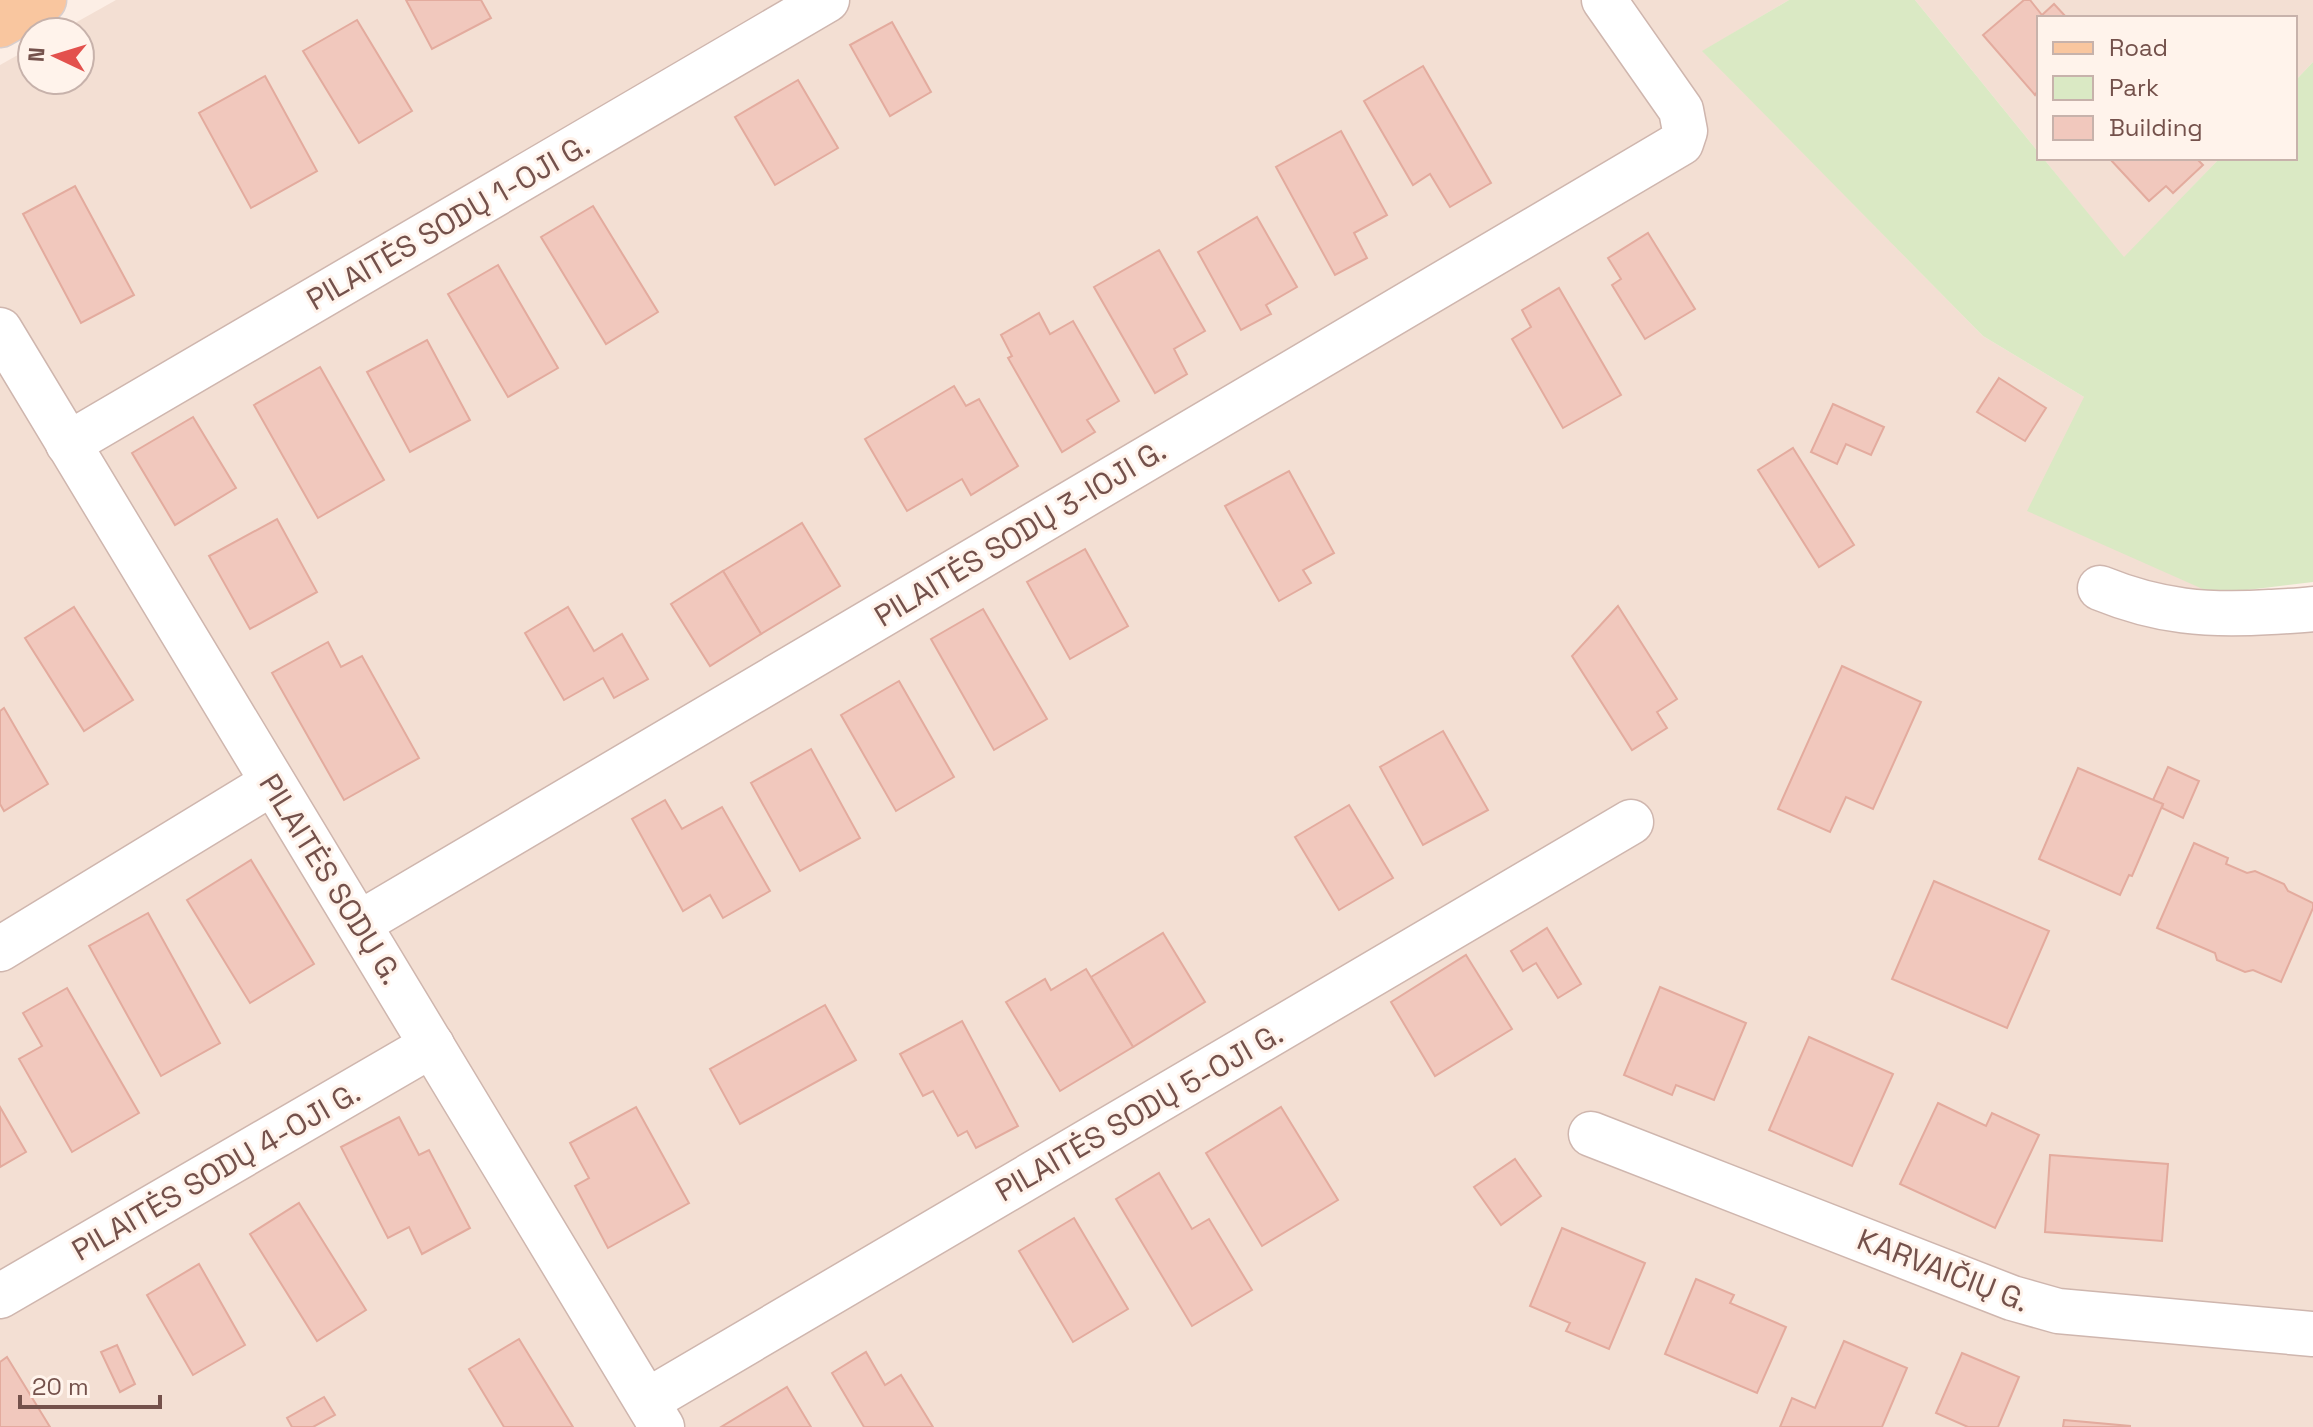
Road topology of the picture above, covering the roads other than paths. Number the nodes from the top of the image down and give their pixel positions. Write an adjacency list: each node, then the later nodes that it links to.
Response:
1 (44, 0): 4 (main road)
2 (827, 0): 6 (street, PILAITĖS SODŲ 1-OJI G.)
3 (1604, 0): 11 (street, PILAITĖS SODŲ 3-IOJI G.)
4 (0, 25)
5 (0, 330): 6 (street, PILAITĖS SODŲ G.)
6 (68, 444): 9 (street, PILAITĖS SODŲ G.)
7 (2100, 588): 8 (street)
8 (2313, 609)
9 (272, 783): 11 (street, PILAITĖS SODŲ G.); 12 (street)
10 (1631, 822): 17 (street, PILAITĖS SODŲ 5-OJI G.)
11 (360, 923): 13 (street, PILAITĖS SODŲ G.)
12 (0, 949)
13 (432, 1045): 15 (street, PILAITĖS SODŲ 4-OJI G.); 17 (street, PILAITĖS SODŲ G.)
14 (1591, 1134): 16 (street, KARVAIČIŲ G.)
15 (0, 1296)
16 (2313, 1334)
17 (654, 1414)

